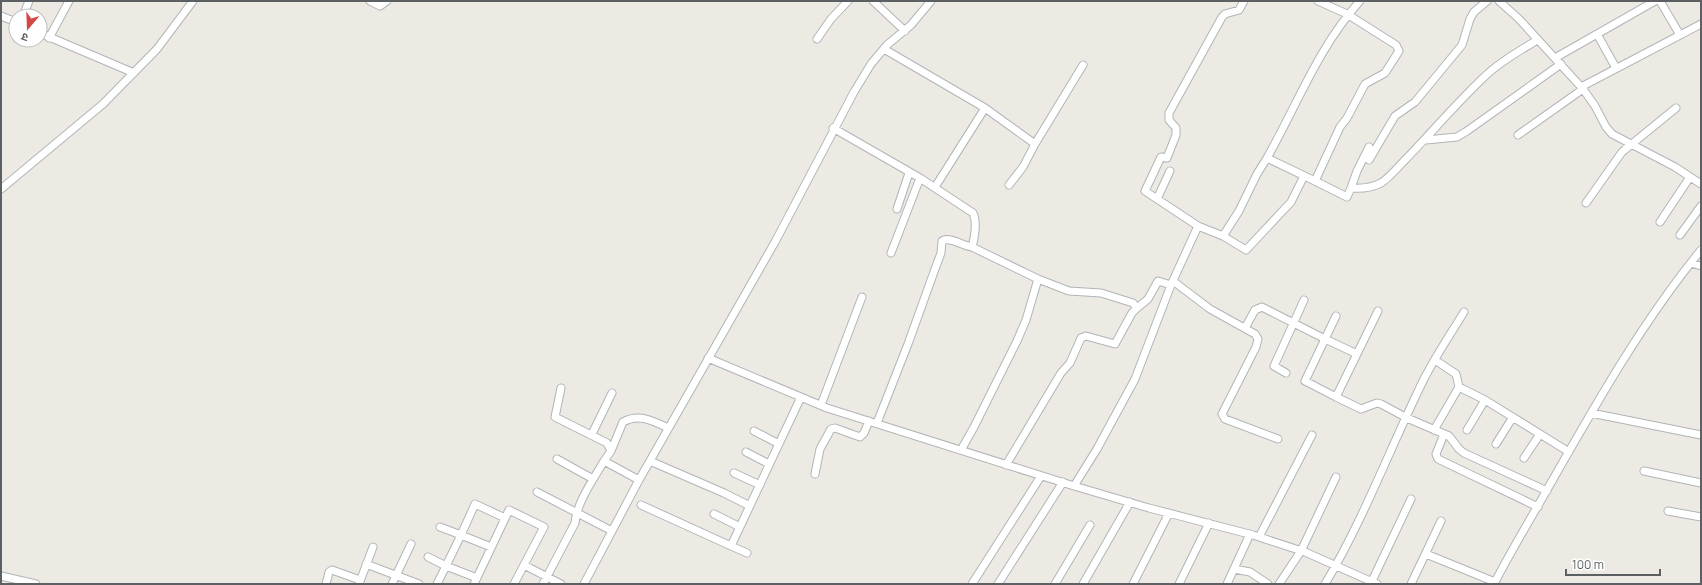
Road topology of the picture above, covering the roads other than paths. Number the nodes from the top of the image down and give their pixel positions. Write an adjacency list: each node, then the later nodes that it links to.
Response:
1 (68, 1): 20 (street)
2 (193, 1): 28 (street)
3 (370, 1): 4 (street)
4 (387, 1)
5 (848, 1): 21 (street)
6 (873, 1): 17 (street)
7 (930, 1): 17 (street)
8 (1244, 1): 51 (street)
9 (1318, 1): 15 (street)
10 (1360, 1): 15 (street)
11 (1487, 1): 39 (street)
12 (1499, 1): 22 (street)
13 (1655, 1): 18 (street)
14 (1660, 1): 19 (street)
15 (1347, 14): 38 (street); 45 (street)
16 (1701, 24): 19 (street)
17 (905, 31): 23 (street)
18 (1597, 34): 24 (street); 27 (street)
19 (1680, 35): 27 (street)
20 (49, 38): 28 (street)
21 (817, 39)
22 (1537, 40): 24 (street); 34 (street)
23 (884, 49): 30 (street); 32 (street)
24 (1555, 58): 25 (street)
25 (1561, 64): 29 (street); 34 (street)
26 (1083, 65): 36 (street)
27 (1616, 68): 29 (street)
28 (134, 73): 48 (street)
29 (1582, 88): 33 (street); 35 (street)
30 (985, 108): 36 (street); 46 (street)
31 (1676, 108): 35 (street)
32 (833, 128): 41 (street); 76 (street)
33 (1518, 135)
34 (1426, 140): 50 (street)
35 (1632, 143): 43 (street); 52 (street)
36 (1035, 144): 49 (street)
37 (1369, 147): 50 (street)
38 (1267, 158): 42 (street); 58 (street)
39 (1369, 160)
40 (1170, 171): 51 (street)
41 (909, 173): 44 (street); 54 (street)
42 (1304, 176): 45 (street); 58 (street)
43 (1690, 177): 47 (street); 55 (street)
44 (920, 178): 59 (street); 61 (street)
45 (1315, 181): 50 (street)
46 (937, 184)
47 (1701, 184)
48 (2, 186)
49 (1009, 186)
50 (1351, 188)
51 (1157, 199): 56 (street)
52 (1586, 203)
53 (1701, 206): 57 (street)
54 (897, 209)
55 (1660, 222)
56 (1198, 226): 58 (street); 65 (street)
57 (1680, 235)
58 (1223, 236)
59 (972, 247): 64 (street); 90 (street)
60 (1701, 250): 62 (street)
61 (891, 253)
62 (1691, 263): 63 (street); 86 (street)
63 (1701, 266)
64 (1038, 279): 68 (street); 103 (street)
65 (1172, 283): 68 (street); 73 (street); 123 (street)
66 (862, 297): 85 (street)
67 (1304, 300): 72 (street)
68 (1137, 308): 112 (street)
69 (1378, 311): 75 (street)
70 (1464, 312): 77 (street)
71 (1336, 316): 74 (street)
72 (1294, 322): 73 (street); 74 (street); 78 (street)
73 (1246, 328): 100 (street)
74 (1325, 338): 75 (street); 83 (street)
75 (1357, 354): 83 (street)
76 (708, 358): 82 (street); 91 (street)
77 (1435, 360): 79 (street); 88 (street)
78 (1286, 373)
79 (1459, 387): 84 (street); 92 (street)
80 (561, 388): 95 (street)
81 (612, 393): 95 (street)
82 (801, 397): 85 (street); 101 (street)
83 (1336, 397): 88 (street)
84 (1485, 400): 87 (street); 93 (street)
85 (821, 405): 89 (street)
86 (1592, 413): 99 (street); 106 (street)
87 (1513, 417): 97 (street); 102 (street)
88 (1406, 418): 92 (street); 157 (street)
89 (869, 421): 90 (street); 115 (street)
90 (877, 423): 103 (street)
91 (668, 428): 104 (street); 110 (street)
92 (1434, 430): 96 (street)
93 (1467, 430)
94 (754, 431): 101 (street)
95 (592, 434): 104 (street)
96 (1444, 434): 124 (street); 130 (street)
97 (1540, 434): 106 (street); 107 (street)
98 (1312, 435): 145 (street)
99 (1701, 435)
100 (1278, 439)
101 (779, 444): 111 (street)
102 (1496, 444)
103 (961, 450): 112 (street)
104 (611, 451): 109 (street)
105 (746, 452): 111 (street)
106 (1569, 452): 124 (street)
107 (1524, 458)
108 (557, 459): 118 (street)
109 (604, 461): 118 (street); 119 (street)
110 (650, 461): 119 (street); 129 (street)
111 (769, 464): 122 (street)
112 (1006, 465): 116 (street)
113 (1644, 471): 121 (street)
114 (734, 473): 122 (street)
115 (816, 474)
116 (1041, 476): 120 (street); 175 (street)
117 (1336, 477): 150 (street)
118 (593, 479): 132 (street)
119 (639, 480): 142 (street)
120 (1063, 482): 123 (street); 176 (street)
121 (1701, 483)
122 (760, 485): 129 (street)
123 (1074, 486): 127 (street)
124 (1547, 491): 130 (street)
125 (537, 492): 132 (street)
126 (1411, 499): 164 (street)
127 (1130, 502): 133 (street); 178 (street)
128 (641, 505): 147 (street)
129 (750, 506): 141 (street)
130 (1538, 506): 165 (street)
131 (1668, 511): 135 (street)
132 (576, 513): 142 (street); 161 (street)
133 (1169, 513): 138 (street); 179 (street)
134 (714, 514): 141 (street)
135 (1701, 517)
136 (505, 518): 144 (street); 149 (street); 155 (street)
137 (1441, 521): 152 (street)
138 (1209, 523): 143 (street); 180 (street)
139 (1090, 526): 177 (street)
140 (440, 527): 144 (street)
141 (740, 527): 147 (street)
142 (612, 531): 174 (street)
143 (1250, 534): 145 (street); 158 (street)
144 (461, 535): 149 (street); 156 (street)
145 (1259, 537): 150 (street)
146 (411, 544): 160 (street)
147 (731, 546): 151 (street)
148 (372, 547): 154 (street)
149 (491, 547): 162 (street)
150 (1301, 551): 157 (street); 183 (street)
151 (747, 553)
152 (1426, 554): 165 (street); 185 (street)
153 (428, 557): 156 (street)
154 (366, 564): 160 (street); 163 (street)
155 (524, 565): 161 (street); 171 (street)
156 (446, 566): 162 (street); 170 (street)
157 (1336, 566): 164 (street); 184 (street)
158 (1234, 569): 181 (street); 182 (street)
159 (1, 576): 166 (street)
160 (396, 576): 168 (street); 169 (street)
161 (547, 576): 172 (street); 173 (street)
162 (475, 581)
163 (359, 582): 167 (street)
164 (1375, 583)
165 (1495, 583)
166 (36, 584)
167 (326, 584)
168 (392, 584)
169 (419, 584)
170 (437, 584)
171 (514, 584)
172 (543, 584)
173 (561, 584)
174 (584, 584)
175 (972, 584)
176 (998, 584)
177 (1055, 584)
178 (1083, 584)
179 (1132, 584)
180 (1179, 584)
181 (1227, 584)
182 (1268, 584)
183 (1279, 584)
184 (1325, 584)
185 (1411, 584)

